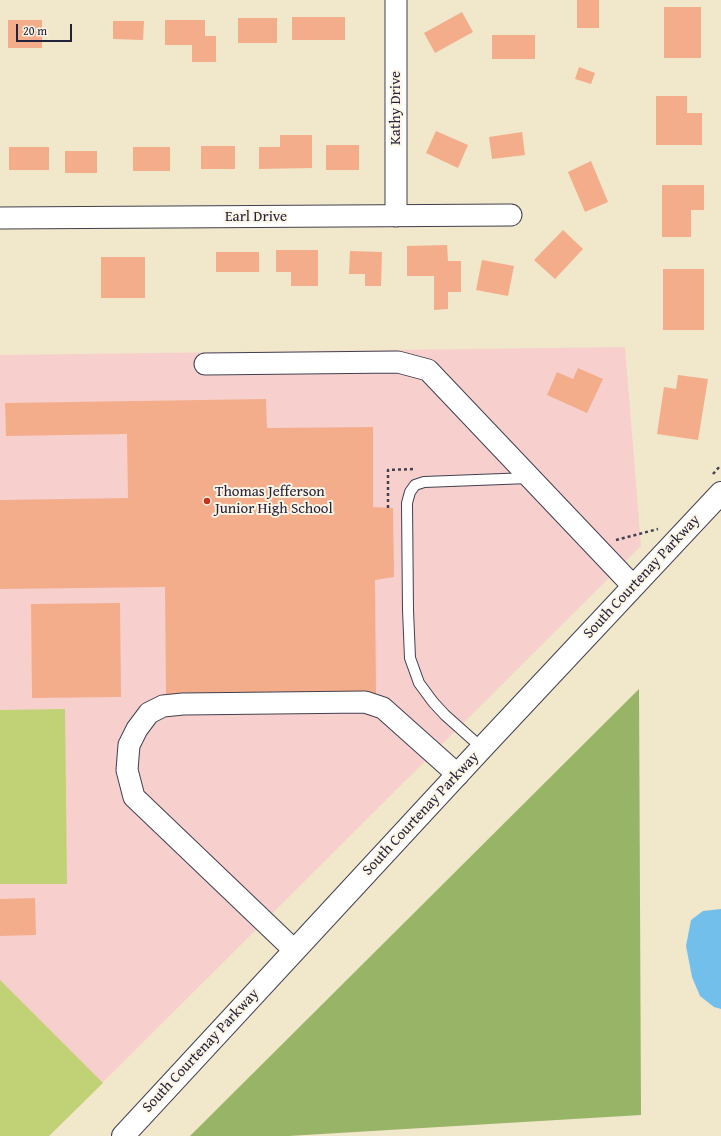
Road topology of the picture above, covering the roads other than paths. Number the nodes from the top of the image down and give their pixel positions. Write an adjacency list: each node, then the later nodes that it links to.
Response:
1 (396, 0): 3 (street, Kathy Drive)
2 (511, 215): 3 (street, Earl Drive)
3 (396, 216): 4 (street, Earl Drive)
4 (0, 218)
5 (205, 364): 6 (street)
6 (530, 478): 8 (street); 9 (lane)
7 (721, 493): 8 (main road, South Courtenay Parkway)
8 (633, 586): 9 (main road, South Courtenay Parkway)
9 (482, 748): 10 (main road, South Courtenay Parkway)
10 (458, 775): 11 (main road, South Courtenay Parkway); 11 (street)
11 (294, 950): 12 (main road, South Courtenay Parkway)
12 (123, 1136)

